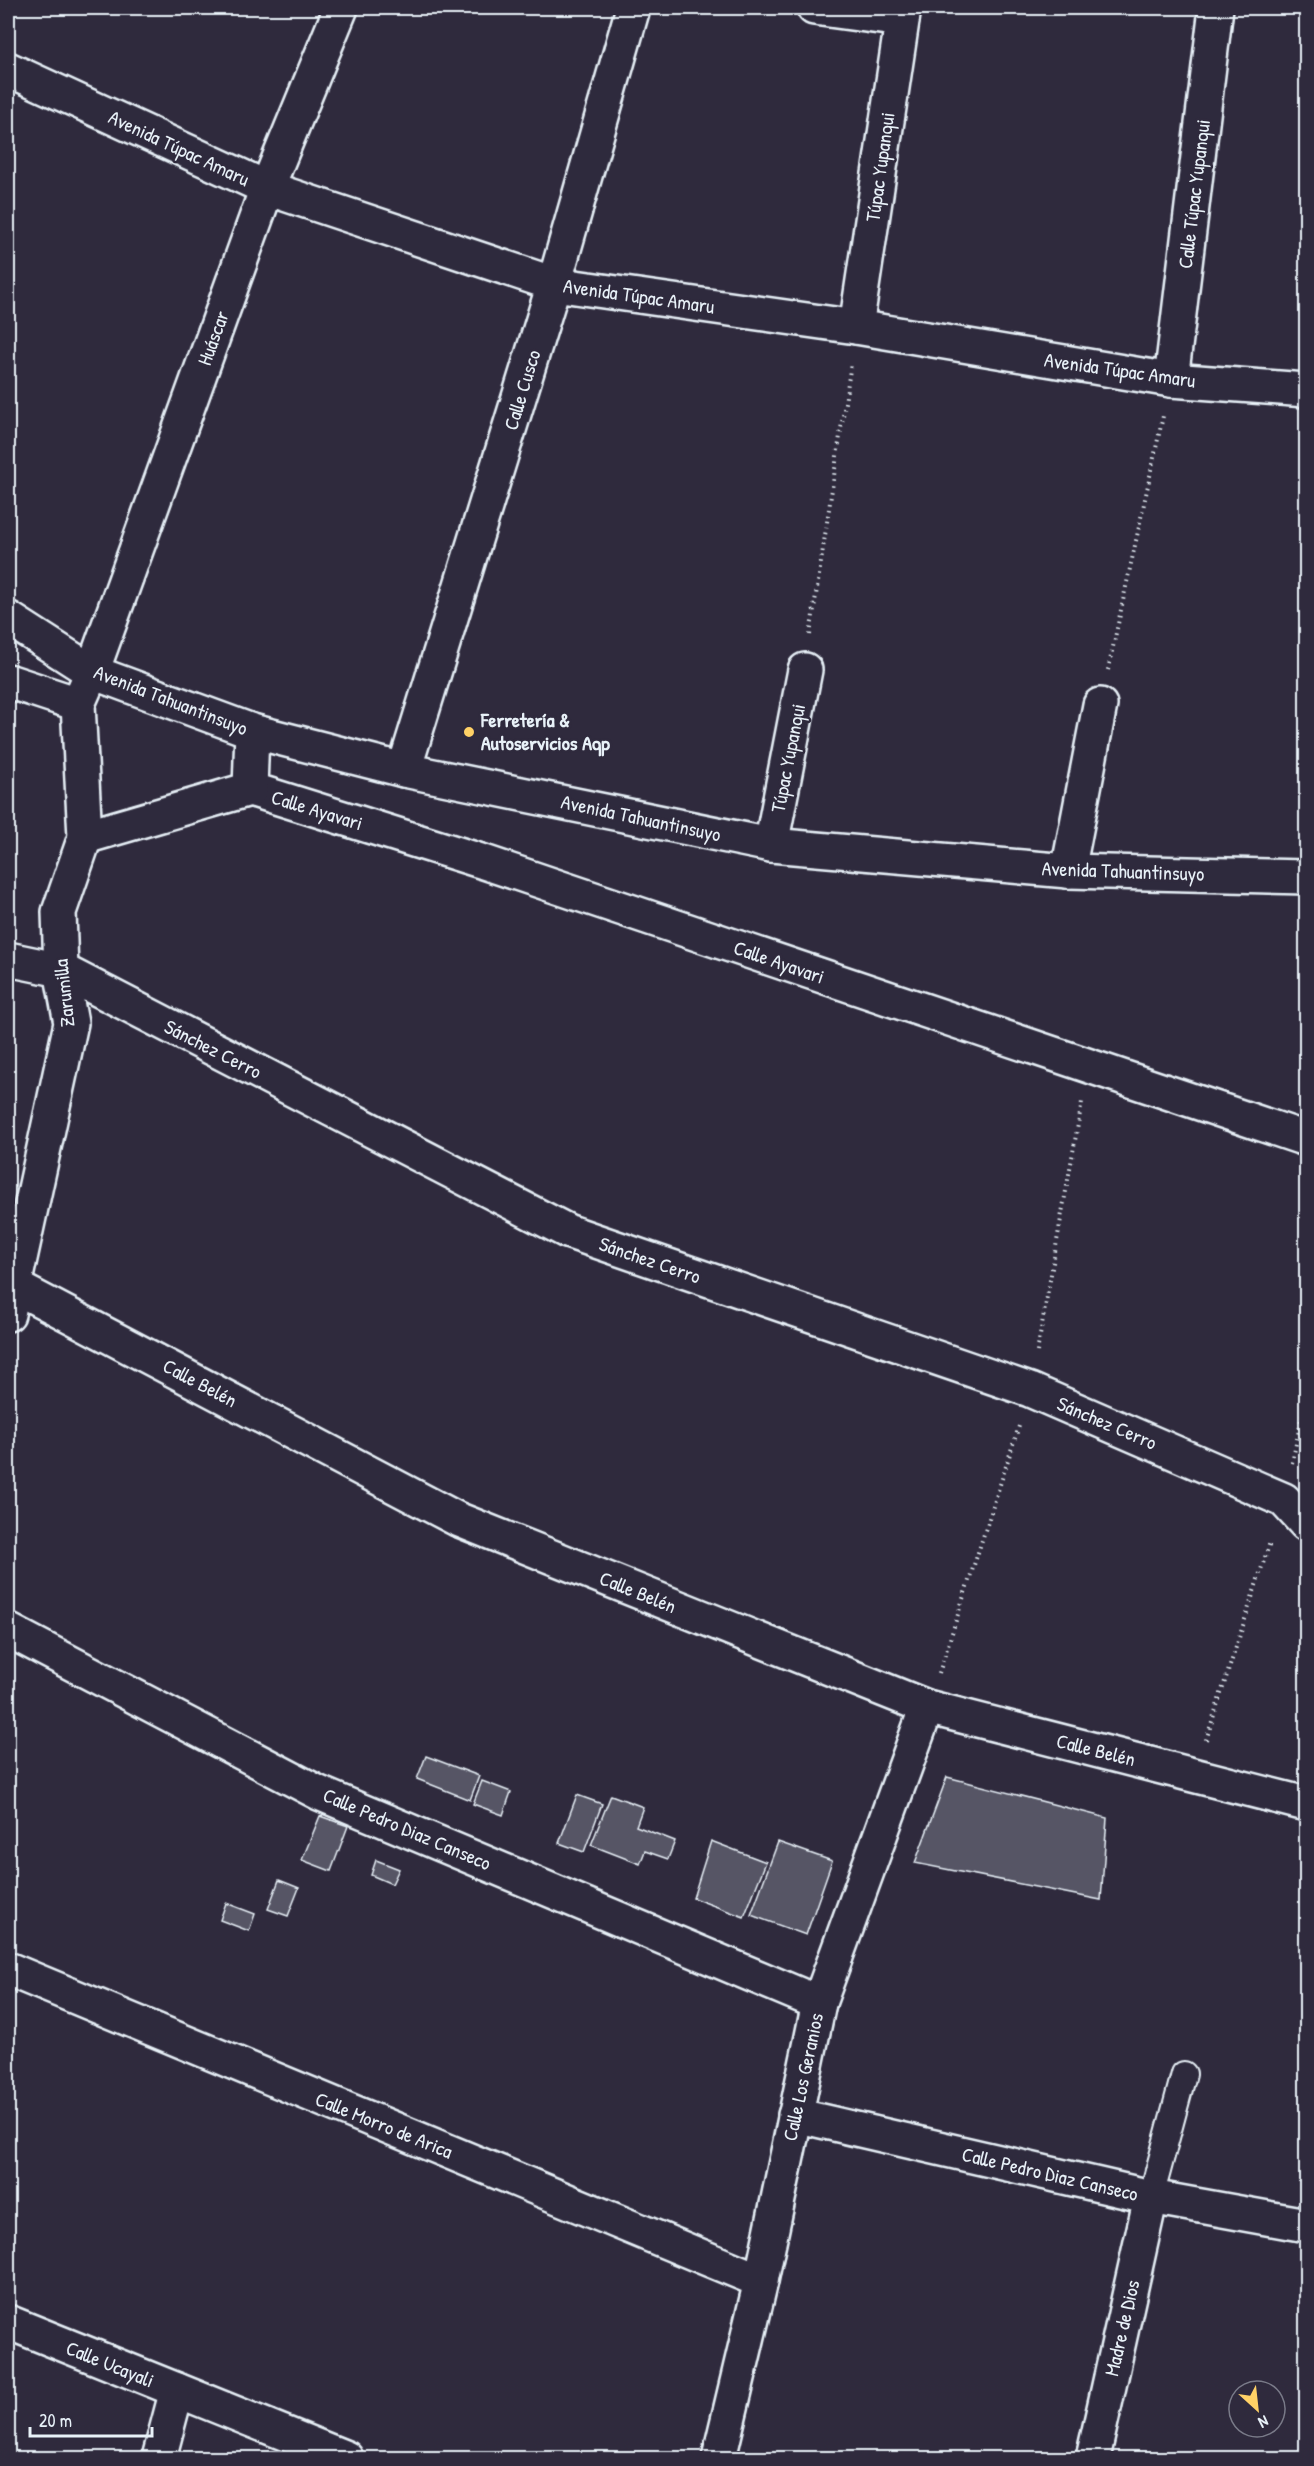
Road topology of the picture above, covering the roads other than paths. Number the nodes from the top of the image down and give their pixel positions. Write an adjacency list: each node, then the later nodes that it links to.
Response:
1 (341, 8): 7 (street, Huáscar)
2 (633, 8): 8 (street, Calle Cusco)
3 (814, 8): 5 (street)
4 (1216, 8): 10 (street, Calle Túpac Yupanqui)
5 (903, 14): 9 (street, Túpac Yupanqui)
6 (8, 69): 7 (street, Avenida Túpac Amaru)
7 (267, 188): 8 (street, Avenida Túpac Amaru); 14 (street, Huáscar)
8 (554, 284): 9 (street, Avenida Túpac Amaru); 19 (street, Calle Cusco)
9 (856, 327): 10 (street, Avenida Túpac Amaru)
10 (1171, 380): 11 (street, Avenida Túpac Amaru)
11 (1306, 390)
12 (8, 618): 14 (street, Avenida Tahuantinsuyo)
13 (805, 670): 22 (street, Túpac Yupanqui)
14 (92, 672): 16 (street, Zarumilla); 18 (street, Avenida Tahuantinsuyo)
15 (8, 681): 16 (street)
16 (78, 704): 21 (street, Zarumilla)
17 (1100, 705): 23 (street)
18 (252, 731): 19 (street, Avenida Tahuantinsuyo); 20 (street)
19 (404, 770): 22 (street, Avenida Tahuantinsuyo)
20 (250, 789): 21 (street); 27 (street, Calle Ayavari)
21 (85, 837): 26 (street, Zarumilla)
22 (771, 845): 23 (street, Avenida Tahuantinsuyo)
23 (1068, 871): 24 (street, Avenida Tahuantinsuyo)
24 (1306, 877)
25 (8, 959): 26 (street, Sánchez Cerro)
26 (61, 970): 28 (street, Zarumilla); 29 (street, Sánchez Cerro)
27 (1306, 1139)
28 (10, 1294): 31 (street, Calle Belén)
29 (1306, 1524)
30 (8, 1630): 34 (street, Calle Pedro Diaz Canseco)
31 (927, 1707): 32 (street, Calle Belén); 34 (street, Calle Los Geranios)
32 (1306, 1804)
33 (8, 1969): 39 (street, Calle Morro de Arica)
34 (819, 2003): 36 (street, Calle Los Geranios)
35 (1184, 2074): 37 (lane)
36 (795, 2115): 37 (street, Calle Pedro Diaz Canseco); 39 (street, Calle Los Geranios)
37 (1151, 2197): 38 (street, Calle Pedro Diaz Canseco); 45 (street, Madre de Dios)
38 (1306, 2225)
39 (761, 2281): 44 (street, Calle Los Geranios)
40 (8, 2322): 41 (street, Calle Ucayali)
41 (177, 2390): 42 (street); 43 (street, Calle Ucayali)
42 (159, 2458)
43 (346, 2458)
44 (719, 2458)
45 (1093, 2458)

